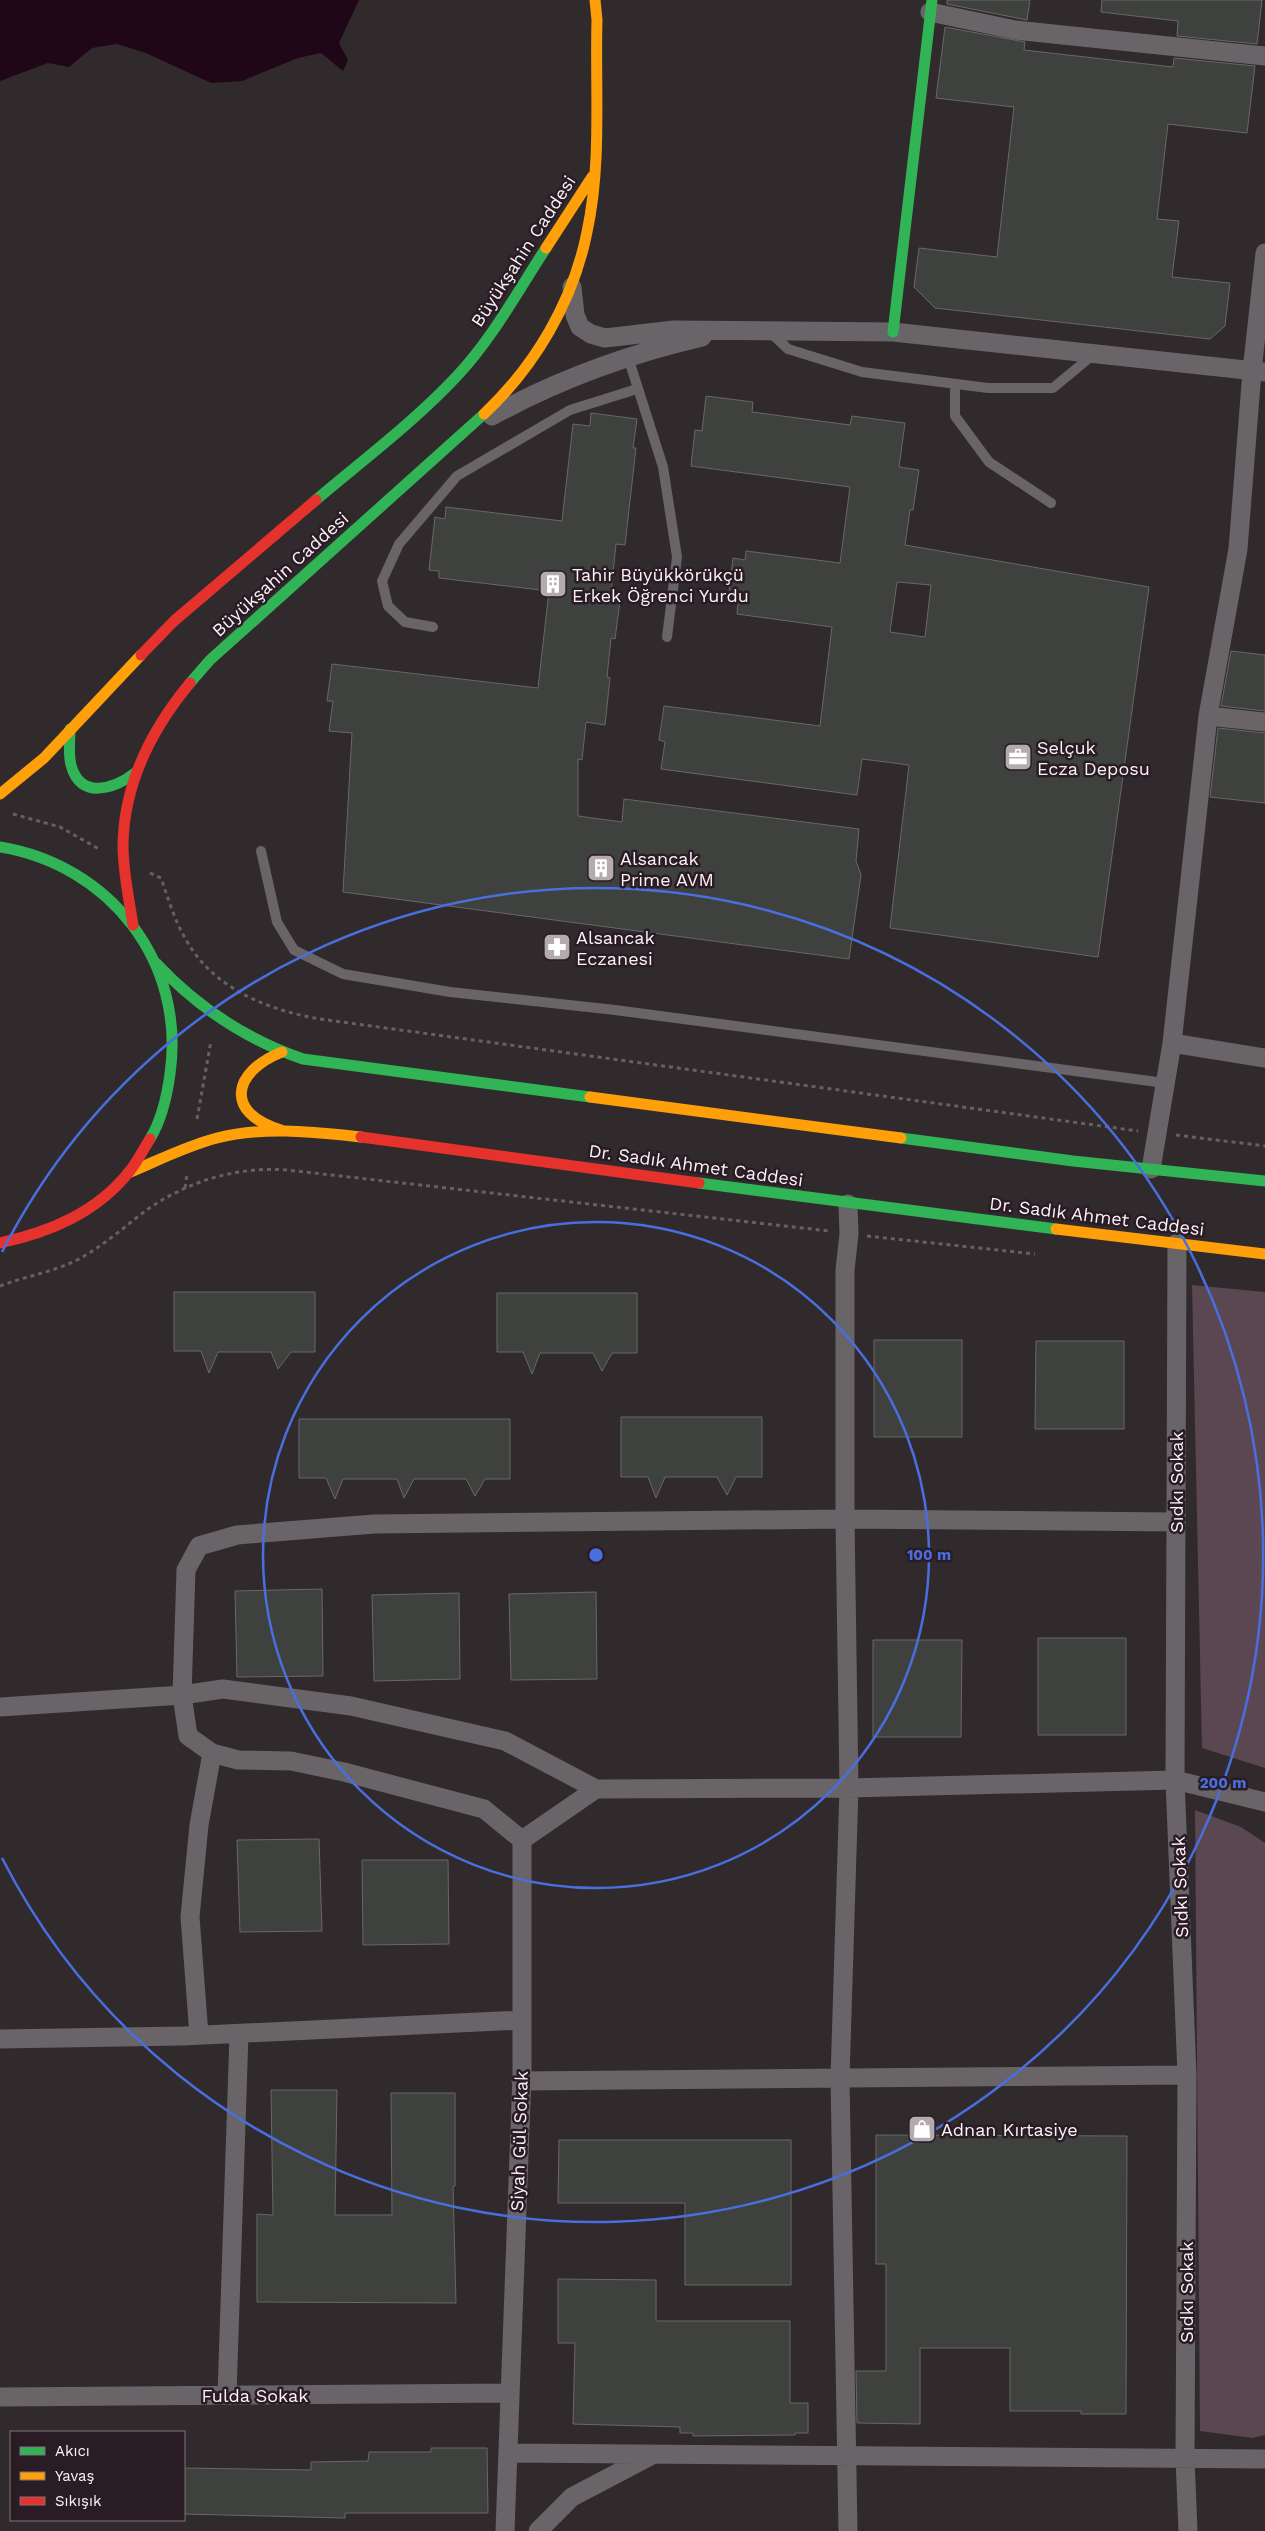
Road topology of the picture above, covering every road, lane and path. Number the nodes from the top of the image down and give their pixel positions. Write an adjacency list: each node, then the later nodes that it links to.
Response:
1 (595, 0): 4 (main road)
2 (931, 6): 3 (street); 9 (main road)
3 (1265, 56)
4 (593, 175): 6 (main road, Büyükşahin Caddesi); 21 (main road, Büyükşahin Caddesi)
5 (1265, 253): 12 (street)
6 (572, 284): 7 (street); 15 (main road, Büyükşahin Caddesi)
7 (728, 331): 8 (street); 11 (street)
8 (769, 331): 9 (street); 13 (lane)
9 (893, 332): 10 (street)
10 (1094, 353): 12 (street); 13 (lane)
11 (628, 357): 14 (lane); 15 (street)
12 (1258, 372): 19 (street)
13 (955, 384): 16 (lane)
14 (637, 389): 17 (lane); 18 (lane)
15 (471, 427): 22 (main road, Büyükşahin Caddesi)
16 (1052, 503)
17 (433, 627)
18 (668, 637)
19 (1208, 716): 20 (street); 32 (street)
20 (1265, 722)
21 (70, 729): 22 (main road); 23 (main road, Büyükşahin Caddesi)
22 (135, 773): 27 (main road, Büyükşahin Caddesi)
23 (0, 794)
24 (10, 814): 27 (path)
25 (0, 847): 28 (main road)
26 (261, 851): 35 (lane)
27 (124, 861): 28 (main road, Büyükşahin Caddesi); 30 (path)
28 (134, 924): 29 (main road)
29 (156, 963): 31 (main road); 41 (main road)
30 (228, 984): 31 (path); 37 (path)
31 (215, 1018): 33 (main road); 38 (path)
32 (1172, 1043): 34 (street); 35 (street)
33 (282, 1052): 36 (main road); 40 (main road)
34 (1265, 1058)
35 (1166, 1083): 37 (street)
36 (281, 1130): 38 (main road, Dr. Sadık Ahmet Caddesi); 44 (main road, Dr. Sadık Ahmet Caddesi)
37 (1157, 1133): 39 (path); 40 (street)
38 (193, 1145): 41 (main road, Dr. Sadık Ahmet Caddesi); 43 (path)
39 (1265, 1146)
40 (1151, 1169): 42 (main road)
41 (128, 1173): 46 (main road)
42 (1265, 1181)
43 (184, 1188): 45 (path); 50 (path)
44 (848, 1204): 45 (street); 47 (main road, Dr. Sadık Ahmet Caddesi)
45 (850, 1234): 49 (path); 51 (street)
46 (0, 1243)
47 (1178, 1243): 48 (main road, Dr. Sadık Ahmet Caddesi); 52 (street, Sıdkı Sokak)
48 (1265, 1254)
49 (1044, 1255)
50 (0, 1286)
51 (844, 1519): 52 (street); 53 (street); 57 (street)
52 (1176, 1522): 56 (street, Sıdkı Sokak)
53 (182, 1695): 54 (street); 55 (street); 58 (street)
54 (0, 1707)
55 (212, 1753): 60 (street); 63 (street)
56 (1175, 1780): 57 (street); 59 (street); 65 (street, Sıdkı Sokak)
57 (849, 1788): 58 (street); 66 (street)
58 (596, 1789): 60 (street)
59 (1265, 1802)
60 (522, 1840): 61 (street, Siyah Gül Sokak)
61 (522, 2020): 62 (street); 67 (street, Siyah Gül Sokak)
62 (239, 2034): 63 (street); 69 (street)
63 (198, 2035): 64 (street)
64 (0, 2039)
65 (1187, 2075): 66 (street); 74 (street, Sıdkı Sokak)
66 (840, 2078): 67 (street); 73 (street)
67 (521, 2081): 68 (street, Siyah Gül Sokak)
68 (510, 2392): 69 (street, Fulda Sokak); 71 (street, Siyah Gül Sokak)
69 (227, 2395): 70 (street, Fulda Sokak)
70 (0, 2396)
71 (508, 2453): 72 (street); 76 (street, Siyah Gül Sokak)
72 (652, 2454): 73 (street); 77 (street)
73 (846, 2456): 74 (street); 78 (street)
74 (1185, 2459): 75 (street); 79 (street, Sıdkı Sokak)
75 (1265, 2460)
76 (505, 2531)
77 (538, 2531)
78 (848, 2531)
79 (1188, 2531)

